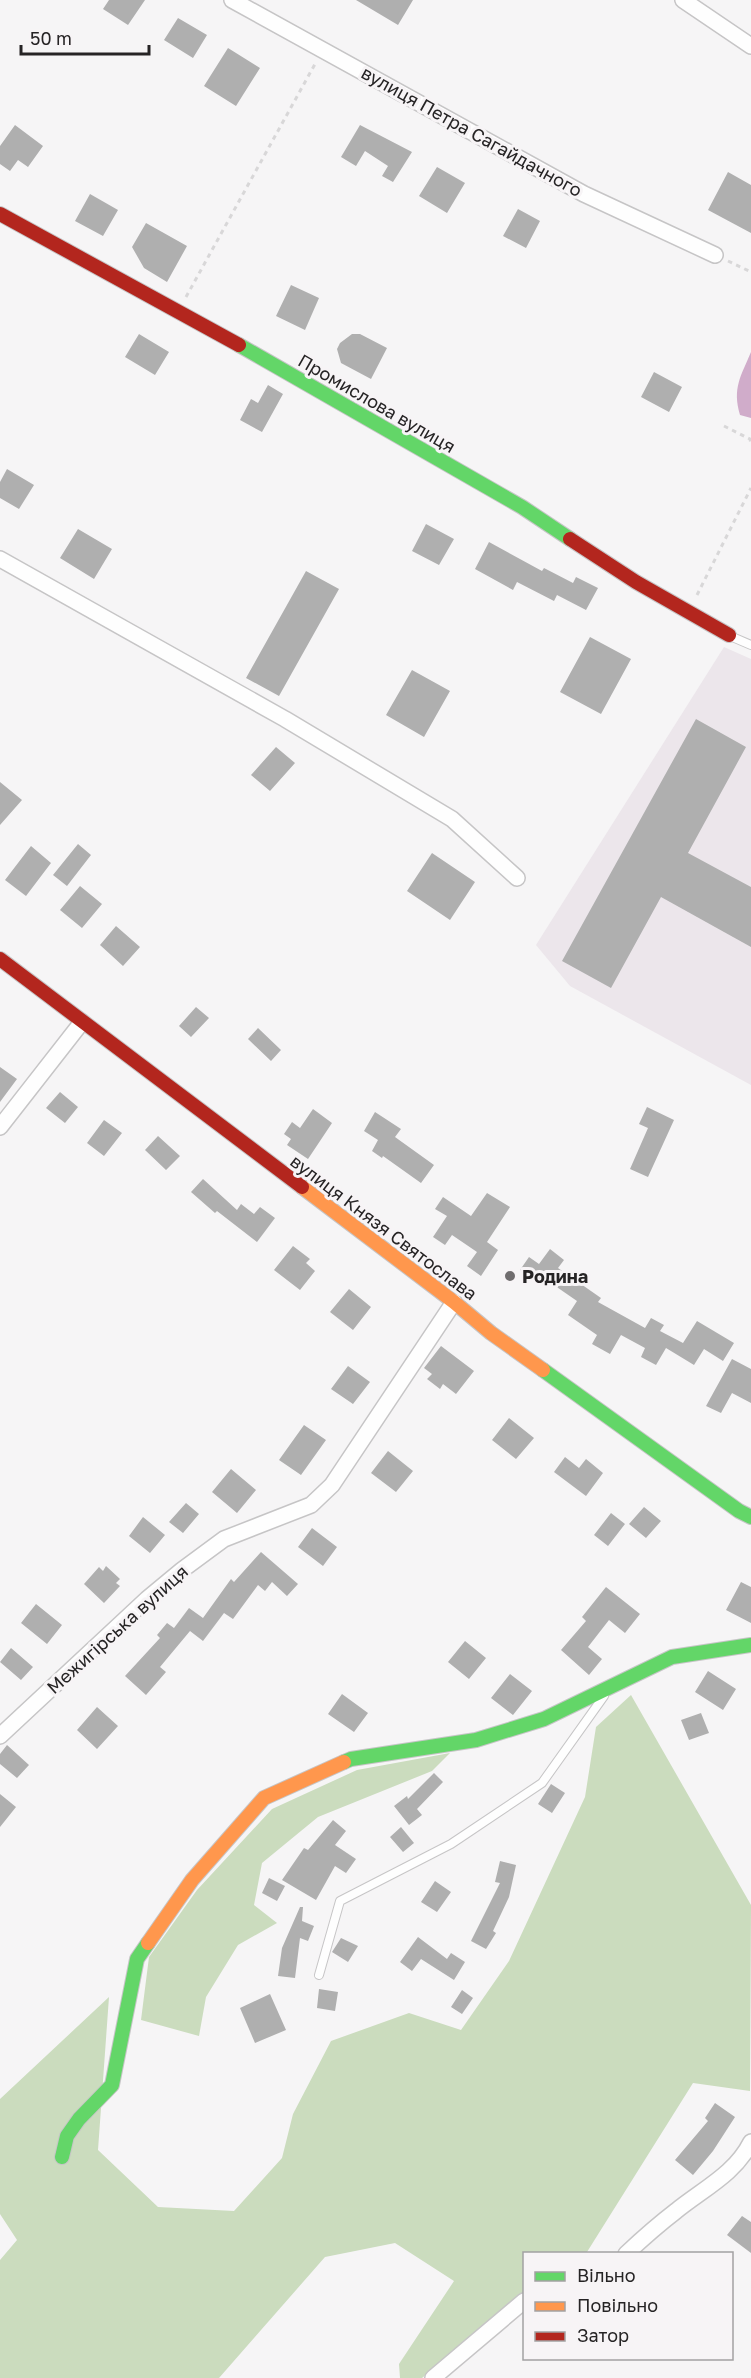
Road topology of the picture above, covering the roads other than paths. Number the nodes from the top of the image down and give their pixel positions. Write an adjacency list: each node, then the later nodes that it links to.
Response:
1 (232, 0): 5 (street, вулиця Петра Сагайдачного)
2 (683, 0): 3 (street)
3 (751, 46)
4 (0, 213): 7 (street, Промислова вулиця)
5 (715, 255)
6 (0, 559): 9 (street)
7 (729, 635): 8 (lane)
8 (751, 645)
9 (517, 878)
10 (0, 959): 11 (street, вулиця Князя Святослава)
11 (82, 1022): 12 (street); 13 (street, вулиця Князя Святослава)
12 (0, 1127)
13 (454, 1302): 14 (street, вулиця Князя Святослава); 17 (street, Межигірська вулиця)
14 (751, 1516)
15 (751, 1645): 16 (street)
16 (611, 1688): 18 (lane); 20 (street)
17 (0, 1736)
18 (319, 1975)
19 (751, 2142): 21 (street)
20 (62, 2157)
21 (627, 2252)
22 (523, 2303): 23 (street)
23 (433, 2378)

